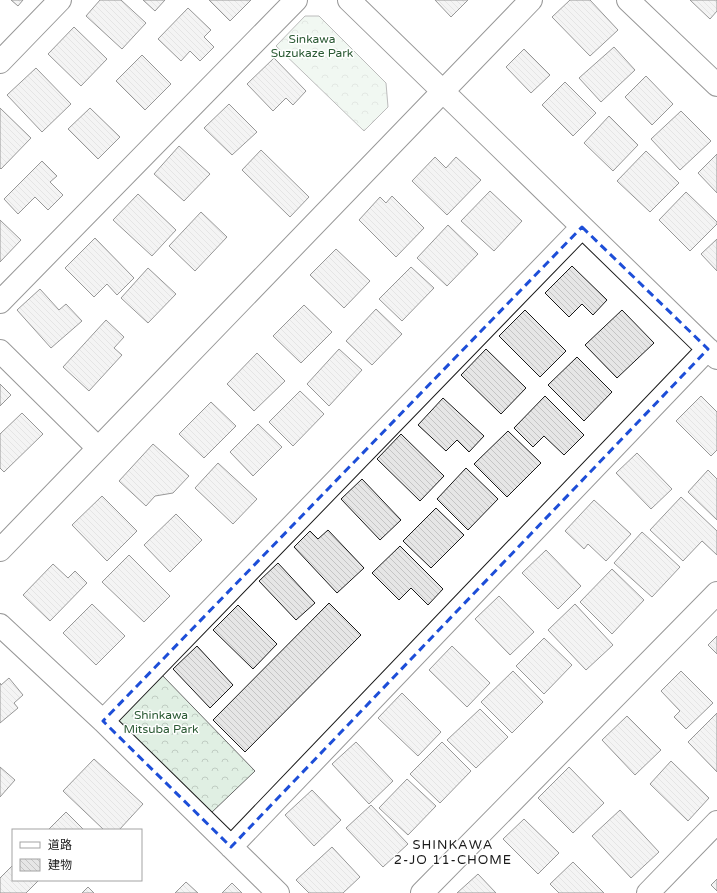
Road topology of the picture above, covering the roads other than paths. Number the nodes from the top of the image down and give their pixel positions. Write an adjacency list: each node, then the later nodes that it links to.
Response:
1 (60, 0): 6 (street)
2 (296, 0): 10 (street)
3 (349, 0): 8 (street)
4 (531, 0): 8 (street)
5 (628, 0): 7 (street)
6 (0, 62)
7 (717, 85)
8 (442, 91): 9 (street); 13 (street)
9 (582, 226): 12 (street); 17 (street)
10 (0, 302)
11 (0, 351): 13 (street)
12 (712, 353): 19 (street)
13 (98, 448): 14 (street)
14 (0, 550)
15 (717, 594): 21 (street)
16 (0, 625): 17 (street)
17 (103, 721): 19 (street)
18 (717, 822): 22 (street)
19 (230, 847): 20 (street)
20 (278, 893)
21 (422, 893)
22 (648, 893)

